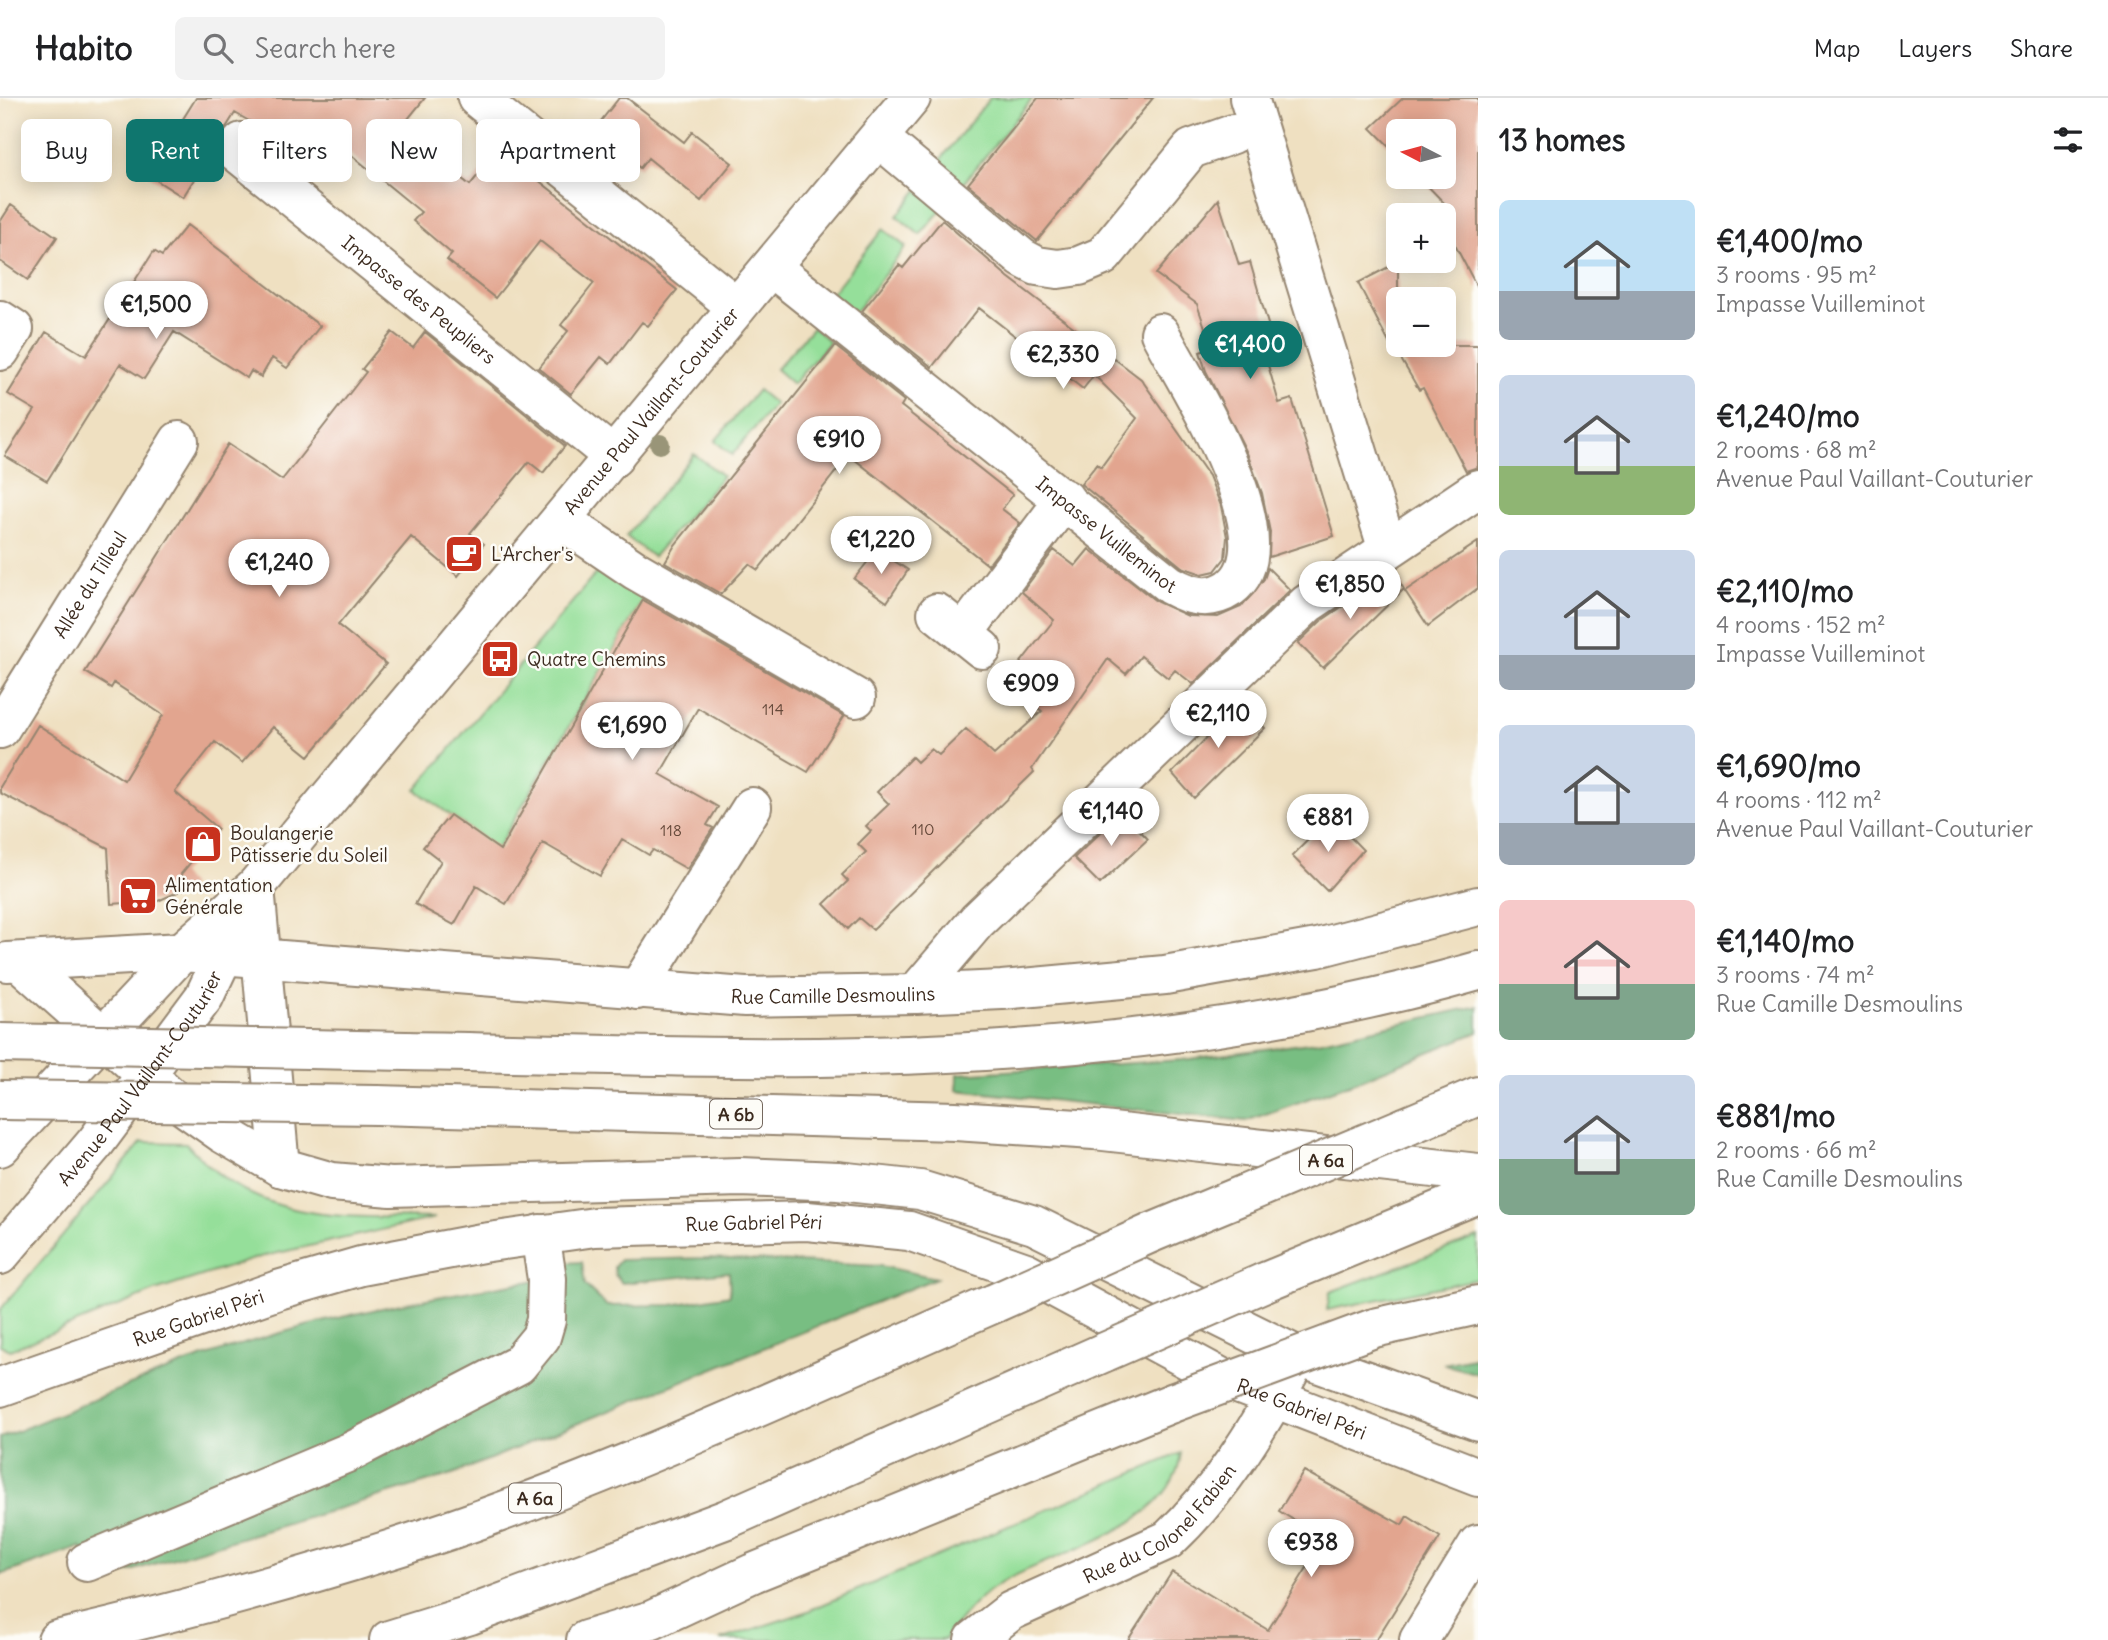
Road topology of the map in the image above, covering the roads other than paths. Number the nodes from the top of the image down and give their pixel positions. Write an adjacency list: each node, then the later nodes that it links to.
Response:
1 (477, 98): 8 (main road)
2 (911, 98): 5 (main road, Avenue Paul Vaillant-Couturier)
3 (1249, 98): 15 (main road)
4 (1233, 134): 5 (main road)
5 (878, 138): 7 (main road, Avenue Paul Vaillant-Couturier)
6 (273, 182): 11 (main road, Impasse des Peupliers)
7 (771, 267): 8 (main road, Avenue Paul Vaillant-Couturier); 13 (main road, Impasse Vuilleminot)
8 (737, 307): 11 (main road, Avenue Paul Vaillant-Couturier)
9 (1160, 333): 13 (main road, Impasse Vuilleminot)
10 (179, 441): 18 (main road, Allée du Tilleul)
11 (614, 457): 14 (main road, Avenue Paul Vaillant-Couturier)
12 (1478, 489): 15 (main road)
13 (1065, 499): 16 (main road)
14 (561, 520): 17 (main road); 20 (main road, Avenue Paul Vaillant-Couturier)
15 (1387, 547): 28 (main road)
16 (961, 632)
17 (856, 698)
18 (0, 729)
19 (752, 807): 27 (main road)
20 (255, 887): 22 (main road, Avenue Paul Vaillant-Couturier); 23 (main road, Avenue Paul Vaillant-Couturier); 24 (main road)
21 (1478, 906): 28 (main road, Rue Camille Desmoulins)
22 (182, 952): 23 (main road, Rue Camille Desmoulins); 25 (main road); 29 (main road, Avenue Paul Vaillant-Couturier)
23 (223, 954): 24 (main road, Rue Camille Desmoulins); 31 (main road, Avenue Paul Vaillant-Couturier)
24 (261, 957): 27 (main road, Rue Camille Desmoulins); 36 (main road)
25 (10, 962): 29 (main road)
26 (1478, 971): 30 (main road, bridge)
27 (637, 990): 28 (main road, Rue Camille Desmoulins)
28 (915, 994)
29 (102, 1035): 31 (main road); 34 (main road); 35 (main road, Avenue Paul Vaillant-Couturier)
30 (0, 1042)
31 (146, 1075): 34 (main road, Avenue Paul Vaillant-Couturier); 36 (main road)
32 (1478, 1096): 49 (main road, A 6a, bridge)
33 (0, 1100): 37 (main road, A 6b, bridge)
34 (96, 1142): 40 (main road, Avenue Paul Vaillant-Couturier)
35 (0, 1147)
36 (280, 1167): 42 (main road)
37 (1478, 1173)
38 (1478, 1194): 50 (main road, bridge)
39 (540, 1234): 43 (main road, Rue Gabriel Péri); 44 (main road, Rue Gabriel Péri); 48 (main road)
40 (0, 1255)
41 (1478, 1305): 51 (main road, bridge)
42 (1298, 1356): 44 (main road, Rue du Colonel Fabien); 45 (main road)
43 (0, 1387)
44 (1275, 1399): 46 (main road, Rue Gabriel Péri); 52 (main road, Rue du Colonel Fabien)
45 (1478, 1420)
46 (1478, 1477)
47 (1478, 1544): 53 (main road)
48 (87, 1562)
49 (57, 1640)
50 (389, 1640)
51 (586, 1640)
52 (974, 1640)
53 (1419, 1640)

